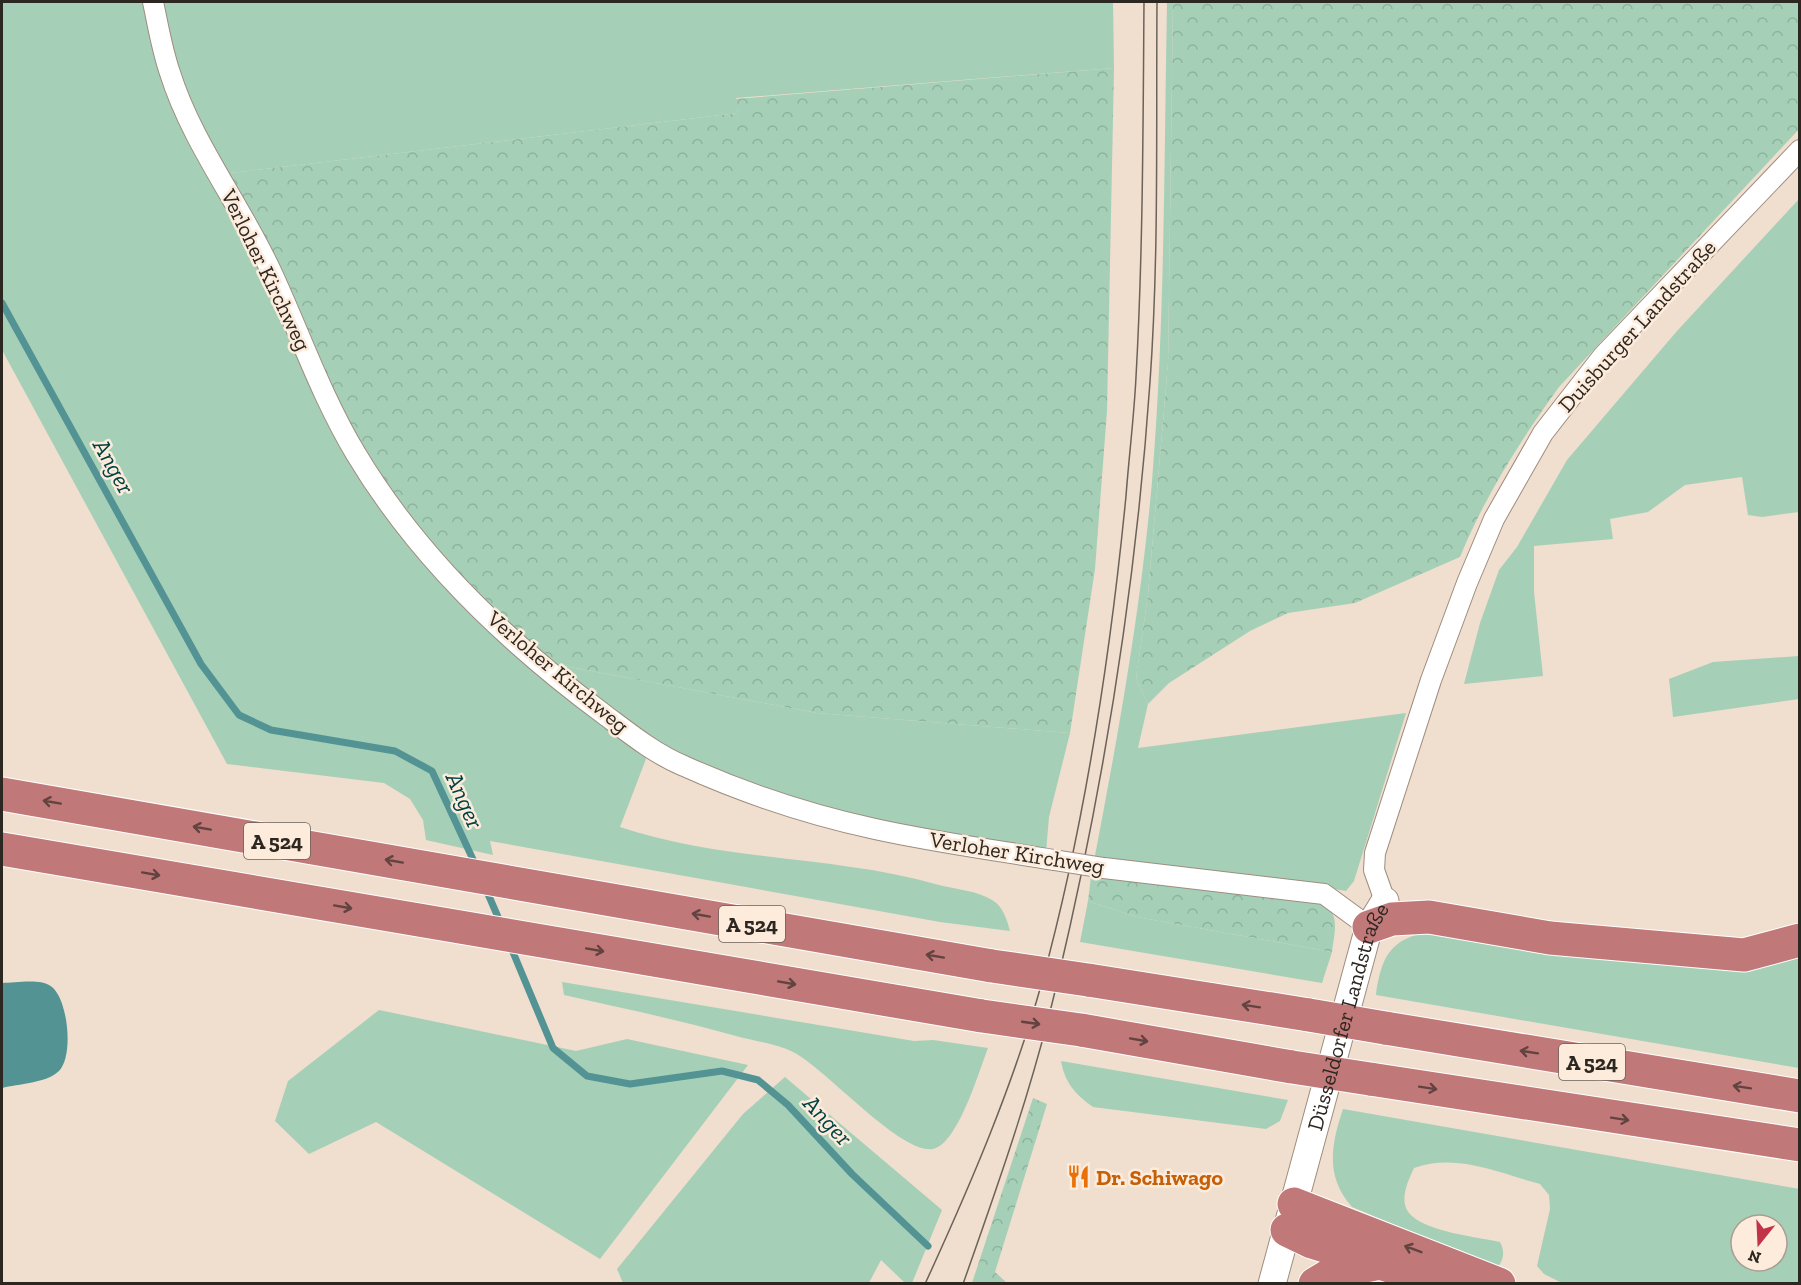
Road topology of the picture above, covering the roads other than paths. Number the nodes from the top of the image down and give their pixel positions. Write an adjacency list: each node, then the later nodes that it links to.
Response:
1 (153, 2): 6 (street, Verloher Kirchweg, bridge)
2 (1800, 150): 3 (street, Duisburger Landstraße)
3 (1467, 584): 6 (street, Düsseldorfer Landstraße)
4 (2, 794): 9 (highway, A 524, one-way to 4, bridge)
5 (2, 849): 10 (highway, A 524, one-way to 10, bridge)
6 (1377, 914): 7 (highway); 8 (highway); 13 (main road, Düsseldorfer Landstraße)
7 (1800, 920)
8 (1800, 940)
9 (1800, 1096)
10 (1697, 1131): 11 (highway, A 524); 12 (highway)
11 (1800, 1145)
12 (1800, 1165)
13 (1291, 1217): 14 (highway); 15 (main road, Düsseldorfer Landstraße); 18 (highway, one-way to 13)
14 (1380, 1264): 16 (highway); 17 (highway)
15 (1272, 1284)
16 (1315, 1284)
17 (1447, 1284)
18 (1499, 1284)

